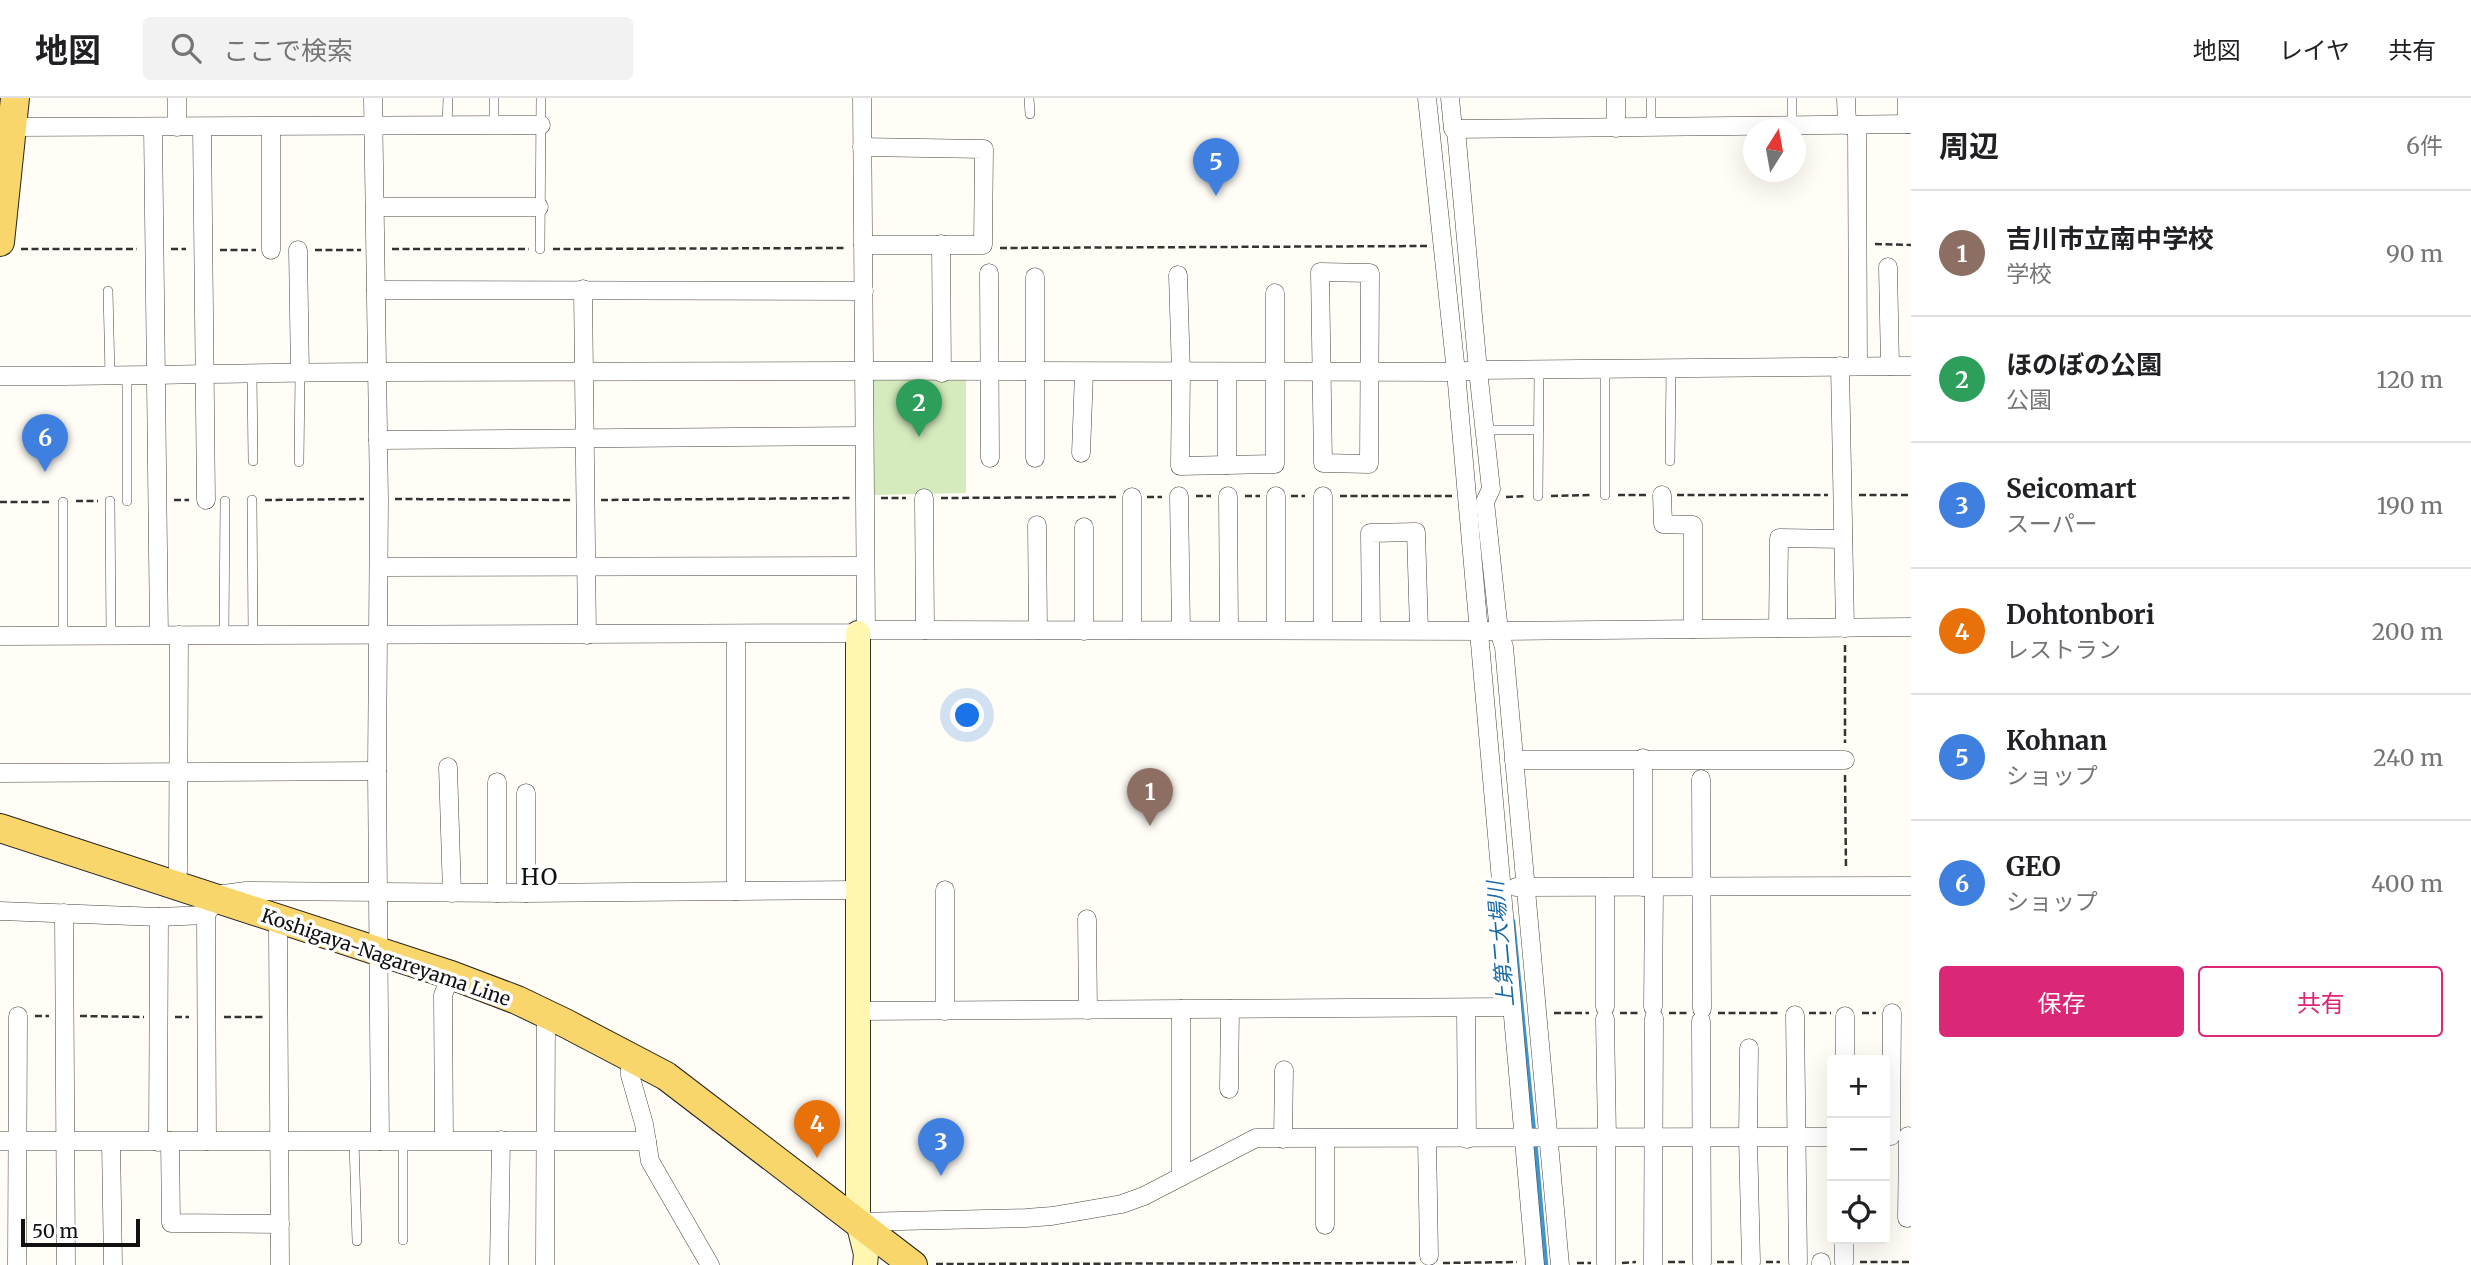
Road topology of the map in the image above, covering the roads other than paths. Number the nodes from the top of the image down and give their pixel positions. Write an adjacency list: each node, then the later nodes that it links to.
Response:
1 (15, 98): 24 (main road)
2 (177, 98): 26 (street)
3 (373, 98): 29 (street)
4 (447, 98): 21 (lane)
5 (494, 98): 22 (lane)
6 (541, 98): 19 (lane)
7 (862, 98): 34 (street)
8 (1030, 98): 16 (lane)
9 (1427, 98): 58 (street)
10 (1450, 98): 33 (street)
11 (1616, 98): 31 (street)
12 (1650, 98): 32 (lane)
13 (1792, 98): 17 (lane)
14 (1846, 98): 20 (street)
15 (1907, 98): 18 (street)
16 (1030, 114)
17 (1792, 119)
18 (1909, 124): 20 (street)
19 (541, 125): 22 (street); 36 (lane)
20 (1852, 125): 23 (street); 52 (street)
21 (447, 126): 22 (street); 29 (street)
22 (494, 126)
23 (1806, 126)
24 (13, 127): 25 (street); 39 (main road)
25 (153, 127): 26 (street); 75 (street)
26 (177, 127): 27 (street)
27 (202, 127): 28 (street); 72 (street)
28 (271, 127): 29 (street); 41 (street)
29 (374, 127): 35 (street)
30 (1743, 127): 32 (street)
31 (1616, 128): 32 (street); 33 (street)
32 (1651, 128)
33 (1456, 130): 58 (street)
34 (862, 147): 37 (street); 38 (street)
35 (375, 207): 36 (street); 48 (street)
36 (540, 207): 40 (lane)
37 (863, 244): 38 (street); 50 (street)
38 (941, 244): 67 (street)
39 (6, 245)
40 (540, 249)
41 (271, 250)
42 (298, 250): 64 (street)
43 (1888, 267): 53 (street)
44 (989, 273): 68 (street)
45 (1178, 275): 60 (street)
46 (1035, 277): 69 (street)
47 (583, 289): 48 (street); 50 (street); 65 (street)
48 (376, 290): 59 (street)
49 (108, 291): 76 (lane)
50 (864, 291): 66 (street)
51 (1275, 293): 61 (street)
52 (1849, 366): 53 (street); 56 (street); 106 (street)
53 (1889, 366): 54 (street)
54 (1911, 366)
55 (1605, 369): 56 (street); 57 (street); 89 (lane)
56 (1671, 369): 86 (lane)
57 (1539, 370): 58 (street); 78 (lane)
58 (1466, 371): 63 (street); 77 (street); 124 (street)
59 (377, 372): 64 (street); 65 (street); 81 (street)
60 (1181, 372): 70 (street); 71 (street); 88 (street)
61 (1275, 372): 62 (street); 71 (street); 88 (street)
62 (1321, 372): 63 (street); 63 (street); 63 (street)
63 (1370, 372)
64 (300, 373): 73 (street); 87 (lane)
65 (583, 373): 66 (street); 80 (street)
66 (865, 373): 67 (street); 79 (street)
67 (942, 373): 68 (street)
68 (990, 373): 69 (street); 83 (street)
69 (1036, 373): 70 (street); 84 (street)
70 (1084, 373): 82 (street)
71 (1227, 373): 88 (street)
72 (205, 374): 73 (street); 75 (street); 98 (street)
73 (252, 374): 85 (lane)
74 (0, 376): 76 (street)
75 (157, 376): 76 (street); 128 (street)
76 (119, 377): 101 (lane)
77 (1483, 430): 78 (lane); 124 (street)
78 (1537, 430): 95 (lane)
79 (864, 436): 80 (street); 107 (street)
80 (584, 438): 81 (street); 108 (street)
81 (379, 440): 109 (street)
82 (1081, 453)
83 (990, 458)
84 (1035, 458)
85 (253, 461)
86 (1670, 461)
87 (299, 462)
88 (1227, 465)
89 (1605, 495)
90 (1662, 495): 113 (street)
91 (1179, 496): 117 (street)
92 (1228, 496): 118 (street)
93 (1276, 496): 119 (street)
94 (1324, 496): 120 (street)
95 (1538, 496)
96 (1132, 497): 116 (street)
97 (924, 498): 114 (street)
98 (206, 500)
99 (252, 500): 131 (lane)
100 (110, 501): 135 (lane)
101 (127, 501)
102 (225, 501): 130 (lane)
103 (63, 502): 134 (lane)
104 (1037, 525): 115 (street)
105 (1084, 527): 123 (street)
106 (1843, 539): 111 (street); 112 (street)
107 (865, 566): 108 (street); 125 (street)
108 (587, 567): 109 (street); 132 (street)
109 (379, 568): 126 (street)
110 (1911, 627): 112 (street)
111 (1777, 628): 112 (street); 113 (street)
112 (1845, 628)
113 (1693, 629): 124 (street)
114 (925, 630): 115 (street); 125 (street)
115 (1038, 630): 123 (street)
116 (1132, 630): 117 (street); 123 (street)
117 (1181, 630): 118 (street)
118 (1229, 630): 119 (street)
119 (1276, 630): 120 (street)
120 (1324, 630): 121 (street)
121 (1371, 630): 122 (street); 122 (street)
122 (1419, 630): 124 (street)
123 (1084, 631)
124 (1490, 631): 137 (street); 152 (street)
125 (862, 632): 127 (street); 154 (street)
126 (379, 634): 131 (street); 132 (street); 140 (street)
127 (736, 634): 132 (street); 156 (street)
128 (159, 635): 129 (street); 135 (street)
129 (178, 635): 130 (street); 142 (street)
130 (224, 635): 131 (street)
131 (253, 635)
132 (587, 635)
133 (0, 636): 134 (street)
134 (63, 636): 135 (street)
135 (111, 636)
136 (1643, 758): 137 (street); 138 (street); 153 (street)
137 (1514, 760): 148 (street)
138 (1845, 760)
139 (448, 767): 159 (street)
140 (377, 771): 142 (street); 157 (street)
141 (0, 773): 142 (street)
142 (180, 773): 147 (street)
143 (1701, 779): 151 (street)
144 (497, 782): 158 (street)
145 (526, 793): 160 (street)
146 (0, 828): 147 (main road, Koshigaya-Nagareyama Line)
147 (174, 886): 161 (main road, Koshigaya-Nagareyama Line)
148 (1526, 886): 150 (street); 152 (street); 190 (street)
149 (1911, 886): 151 (street)
150 (1605, 887): 153 (street); 191 (street)
151 (1701, 887): 153 (street); 193 (street)
152 (1501, 888): 169 (street)
153 (1648, 888): 192 (street)
154 (858, 890): 156 (street); 174 (street)
155 (945, 890): 175 (street)
156 (736, 891): 160 (street)
157 (379, 892): 159 (street); 161 (street); 167 (street)
158 (497, 892): 159 (street); 160 (street)
159 (452, 893)
160 (526, 893)
161 (211, 908): 164 (street); 166 (main road, Koshigaya-Nagareyama Line); 206 (street)
162 (0, 911): 163 (street)
163 (64, 913): 164 (street); 204 (street)
164 (159, 917): 205 (street)
165 (1087, 919): 173 (street)
166 (281, 921): 167 (main road, Koshigaya-Nagareyama Line); 207 (street)
167 (380, 952): 168 (main road, Koshigaya-Nagareyama Line); 209 (street)
168 (451, 975): 177 (main road, Koshigaya-Nagareyama Line); 200 (street)
169 (1511, 1007): 170 (street); 189 (street)
170 (1466, 1008): 172 (street); 198 (street)
171 (1181, 1009): 172 (street); 173 (street); 212 (street)
172 (1230, 1009): 185 (street)
173 (1088, 1010): 175 (street)
174 (858, 1011): 175 (street); 214 (street)
175 (945, 1011)
176 (1892, 1013): 186 (street)
177 (546, 1014): 183 (main road, Koshigaya-Nagareyama Line); 202 (street)
178 (1795, 1015): 187 (street)
179 (18, 1016): 203 (street)
180 (1845, 1016): 182 (street)
181 (1749, 1048): 194 (street)
182 (1844, 1055)
183 (634, 1057): 210 (street); 214 (main road, Koshigaya-Nagareyama Line)
184 (1284, 1070): 195 (street)
185 (1229, 1089)
186 (1899, 1136): 213 (street)
187 (1796, 1137): 188 (street); 194 (street); 223 (street)
188 (1827, 1137)
189 (1524, 1138): 190 (street); 198 (street); 227 (street)
190 (1550, 1138): 191 (street); 236 (street)
191 (1606, 1138): 192 (street); 225 (street)
192 (1654, 1138): 193 (street); 237 (street)
193 (1702, 1138): 194 (street); 221 (street)
194 (1748, 1138): 222 (street)
195 (1283, 1139): 196 (street); 212 (street)
196 (1325, 1139): 197 (street); 216 (street)
197 (1427, 1139): 198 (street); 220 (street)
198 (1467, 1139)
199 (403, 1140): 200 (street); 209 (street); 217 (lane)
200 (444, 1140): 201 (street)
201 (501, 1140): 202 (street); 232 (street)
202 (548, 1140): 210 (street); 226 (street)
203 (9, 1141): 204 (street); 228 (street)
204 (66, 1141): 211 (street); 229 (street)
205 (164, 1141): 206 (street); 211 (street); 215 (street)
206 (207, 1141): 207 (street)
207 (279, 1141): 208 (street); 215 (street)
208 (354, 1141): 209 (street); 218 (lane)
209 (380, 1141)
210 (647, 1141): 233 (street)
211 (111, 1142): 230 (street)
212 (1181, 1177): 214 (street)
213 (1907, 1218)
214 (858, 1222): 234 (street); 235 (main road, Koshigaya-Nagareyama Line)
215 (280, 1224): 231 (street)
216 (1325, 1225)
217 (403, 1240)
218 (356, 1241)
219 (1844, 1244): 224 (street)
220 (1430, 1260)
221 (1702, 1262)
222 (1751, 1262)
223 (1798, 1262)
224 (1844, 1262)
225 (1606, 1263)
226 (545, 1264)
227 (1535, 1264)
228 (17, 1265)
229 (66, 1265)
230 (113, 1265)
231 (280, 1265)
232 (499, 1265)
233 (710, 1265)
234 (865, 1265)
235 (913, 1265)
236 (1560, 1265)
237 (1653, 1265)

